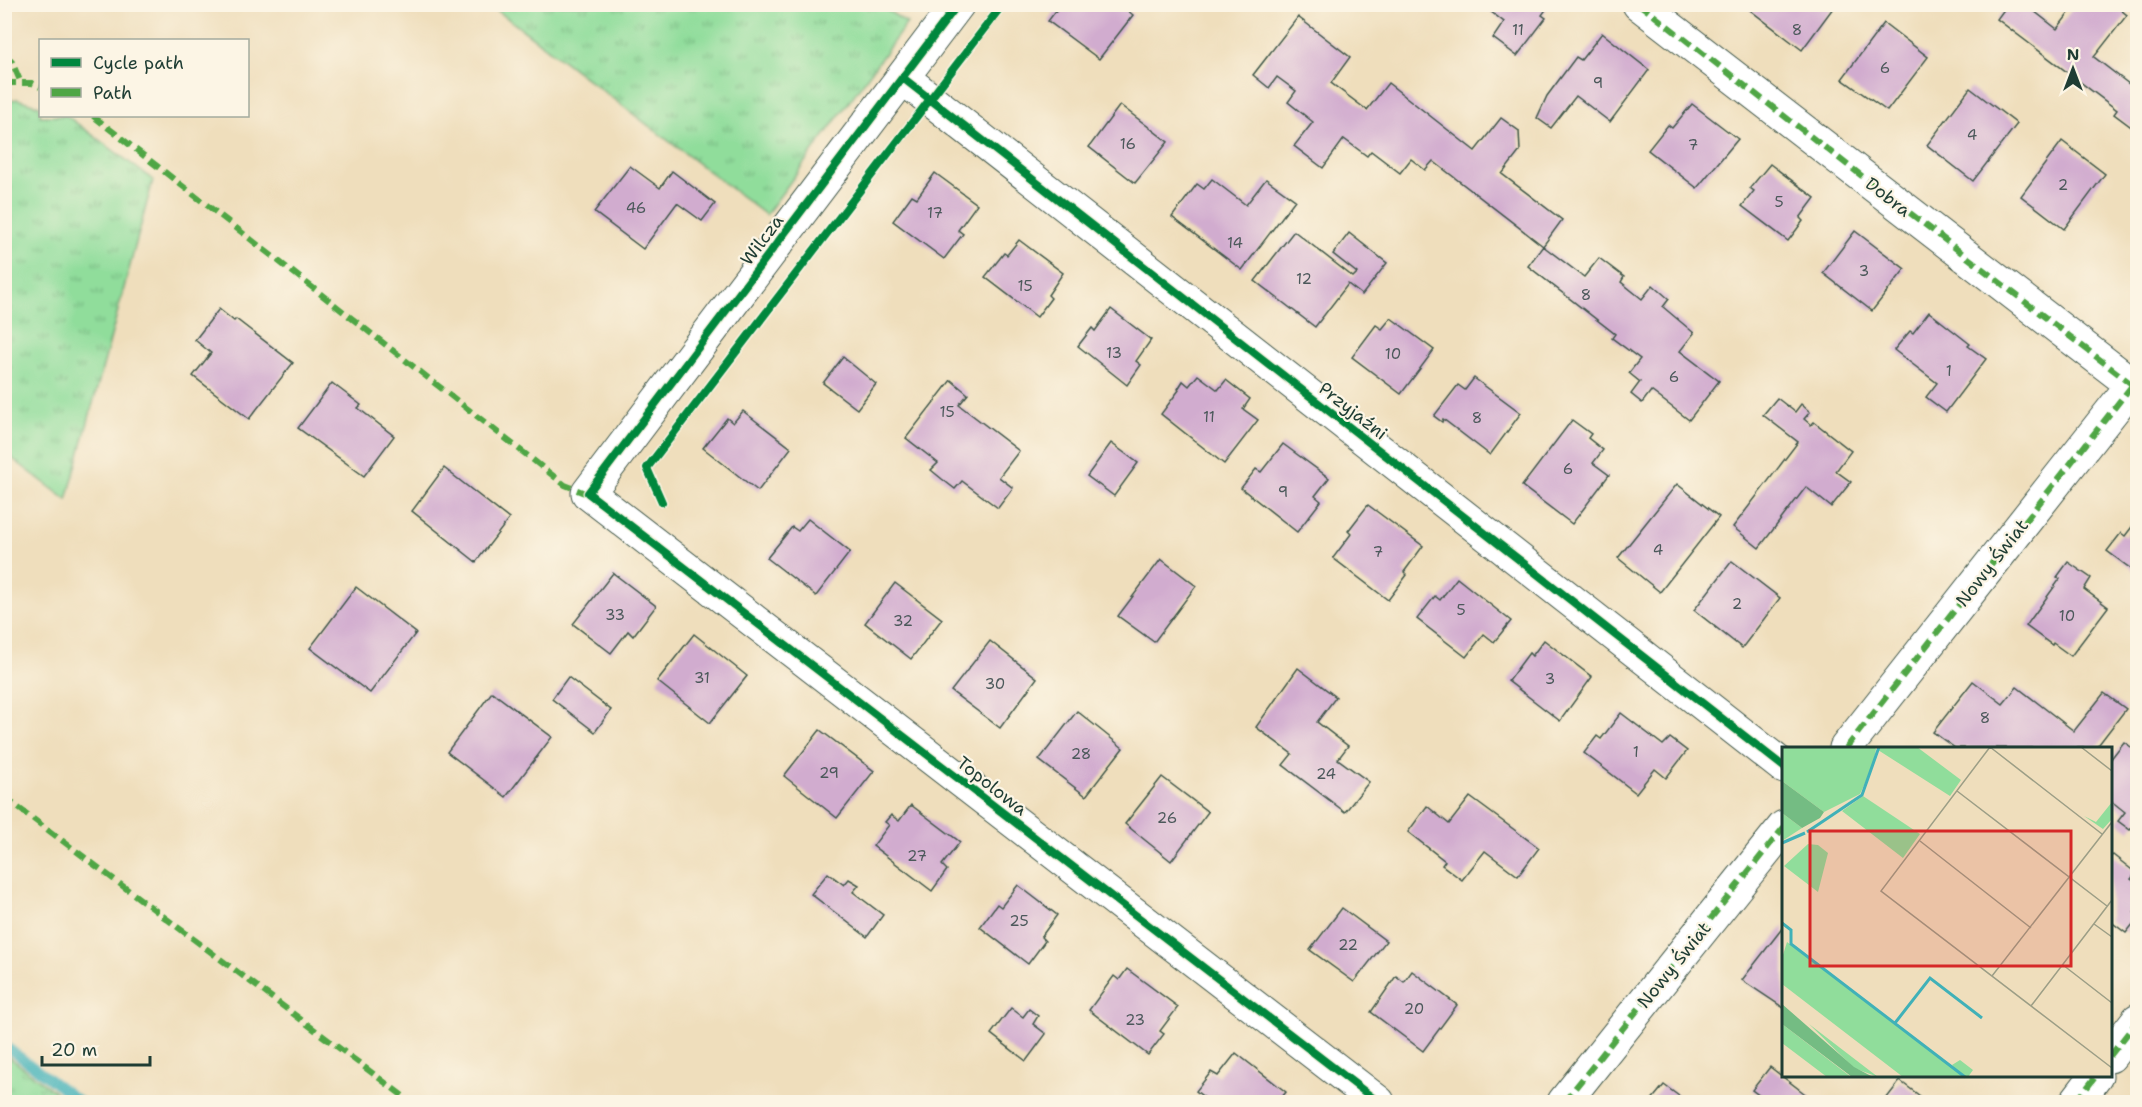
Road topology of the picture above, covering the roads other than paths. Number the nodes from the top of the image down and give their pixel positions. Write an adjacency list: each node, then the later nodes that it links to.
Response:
1 (958, 4): 3 (street, Wilcza)
2 (1639, 4): 4 (street, Dobra)
3 (903, 78): 5 (street, Wilcza); 7 (street, Przyjaźni)
4 (2136, 384): 6 (street, Nowy Świat)
5 (588, 493): 12 (street, Topolowa)
6 (1847, 747)
7 (1782, 765)
8 (1782, 830): 13 (street, Nowy Świat)
9 (2138, 1020): 10 (street)
10 (2112, 1053)
11 (2095, 1077): 14 (street)
12 (1378, 1102)
13 (1564, 1102)
14 (2077, 1102)

